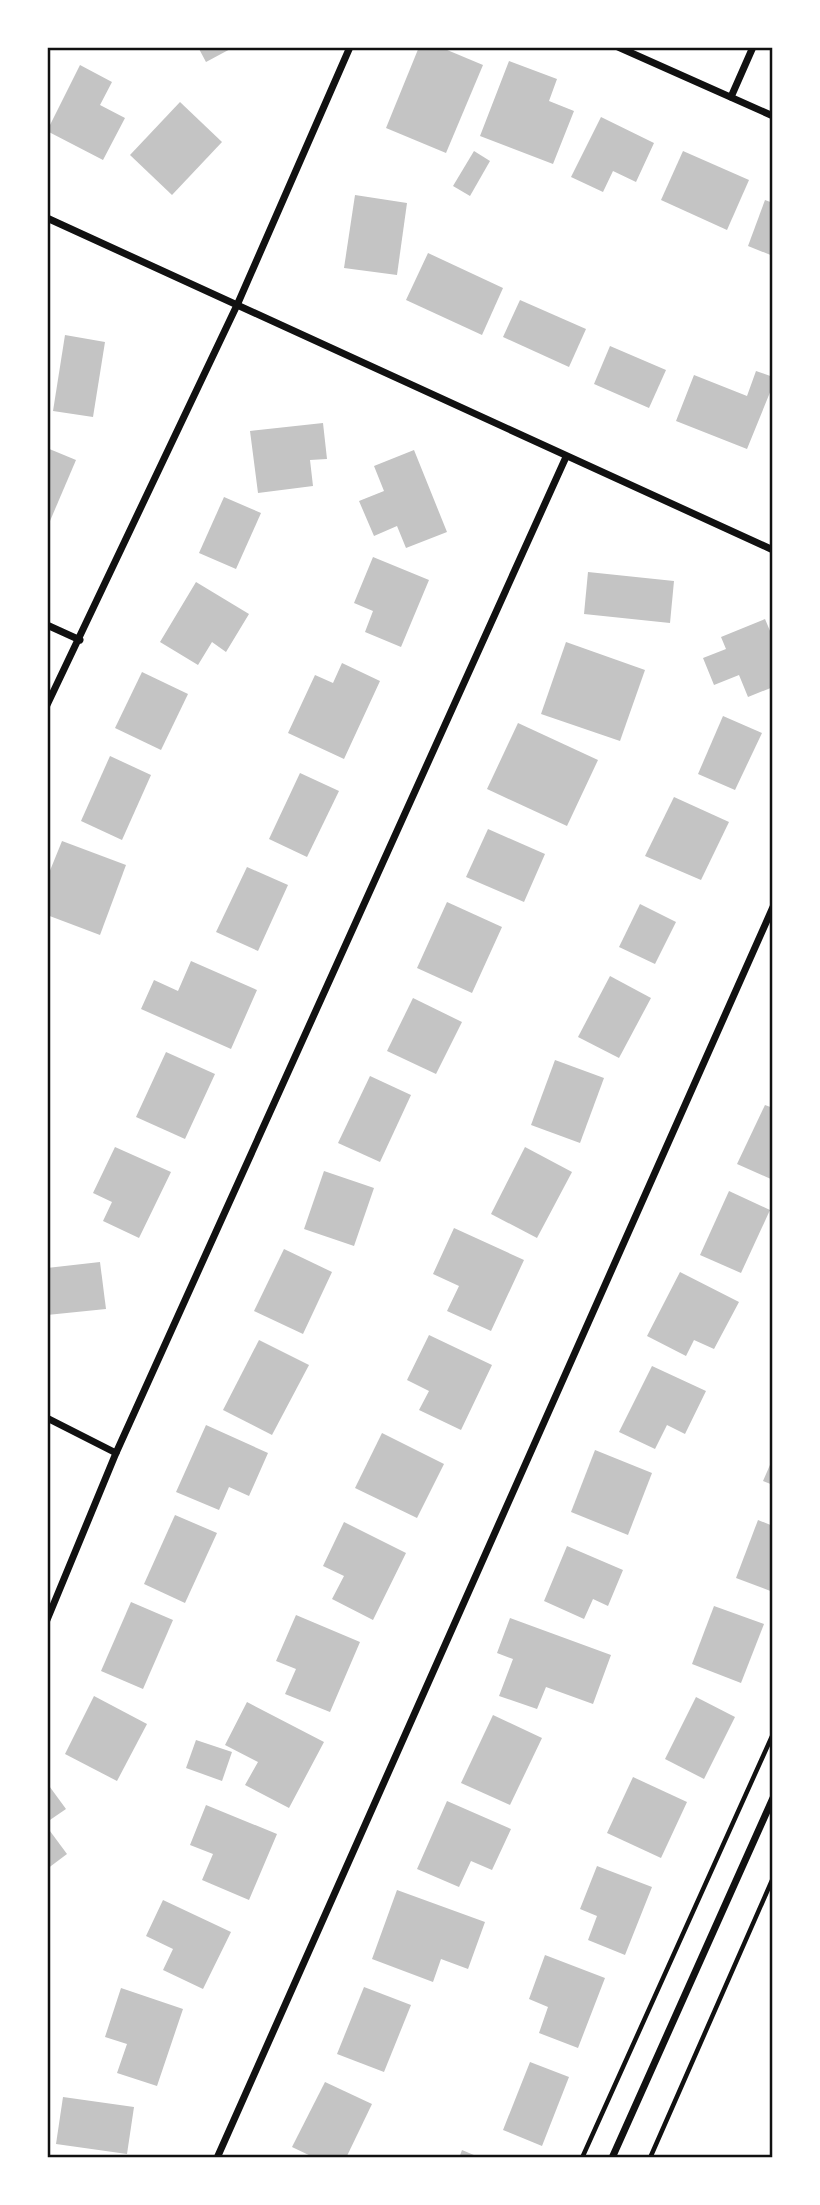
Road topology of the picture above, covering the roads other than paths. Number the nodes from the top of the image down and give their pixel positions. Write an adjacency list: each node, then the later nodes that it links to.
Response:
1 (350, 47): 7 (street)
2 (618, 47): 4 (street)
3 (753, 47): 4 (street)
4 (731, 97): 5 (street)
5 (773, 116)
6 (47, 218): 7 (street)
7 (239, 303): 8 (street); 11 (street)
8 (566, 457): 9 (street); 15 (street)
9 (773, 550)
10 (47, 625): 11 (street)
11 (80, 640): 12 (street)
12 (47, 705)
13 (773, 907): 18 (street)
14 (47, 1419): 15 (street)
15 (116, 1453): 16 (street)
16 (47, 1620)
17 (773, 1798): 19 (street)
18 (217, 2158)
19 (612, 2158)

